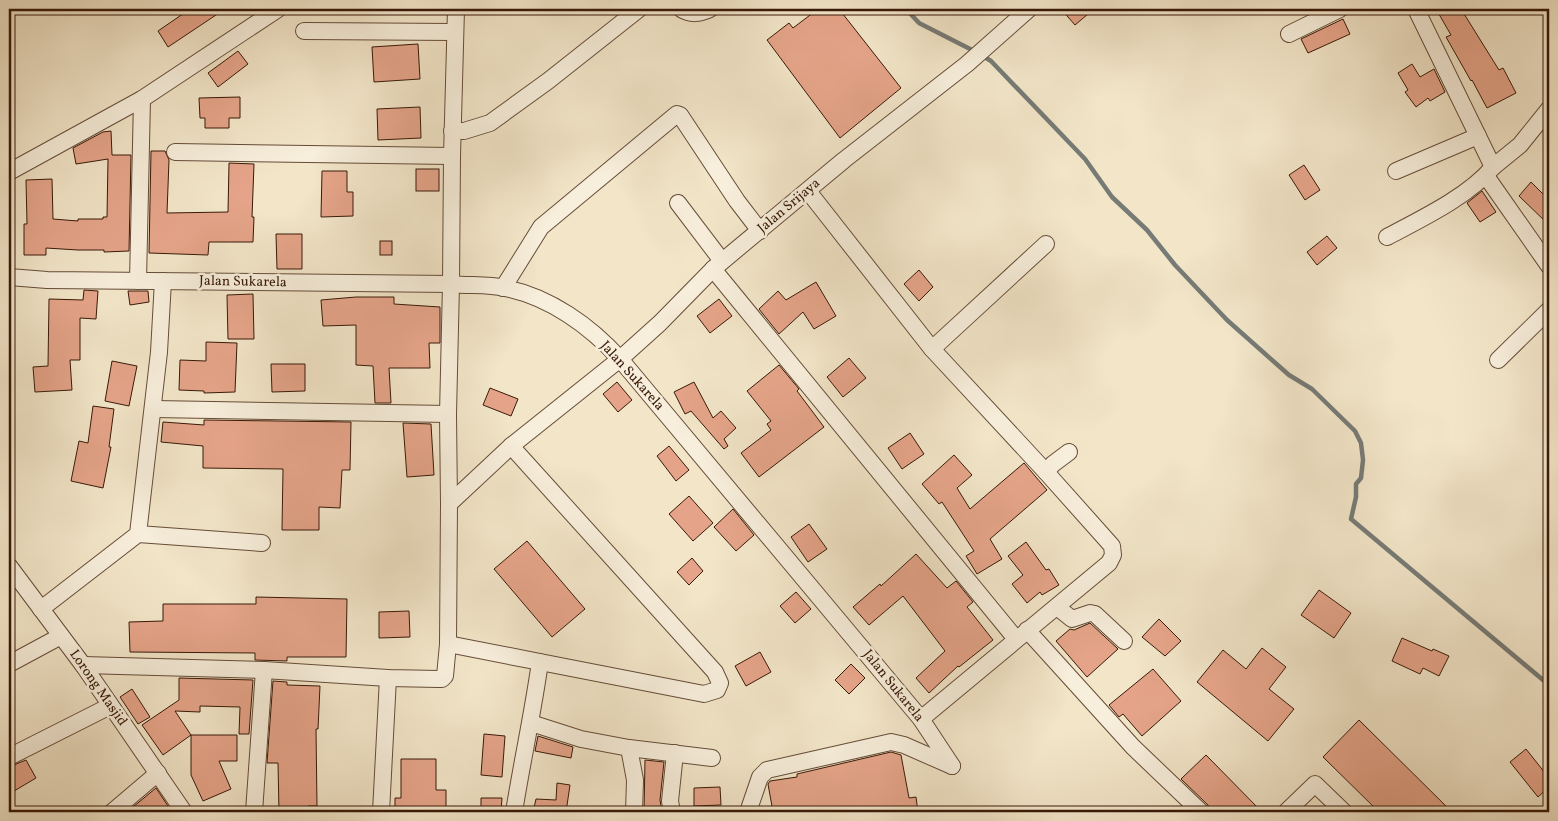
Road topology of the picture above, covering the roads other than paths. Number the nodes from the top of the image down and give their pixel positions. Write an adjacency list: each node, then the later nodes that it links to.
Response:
1 (278, 9): 12 (street)
2 (456, 9): 10 (street)
3 (640, 9): 14 (street)
4 (680, 9): 5 (street)
5 (710, 9)
6 (1029, 9): 21 (street, Jalan Srijaya)
7 (1340, 9): 11 (street)
8 (1416, 9): 15 (street)
9 (304, 31): 10 (street)
10 (455, 32): 14 (street)
11 (1289, 34)
12 (142, 99): 20 (street); 29 (street)
13 (1549, 109): 19 (street)
14 (452, 131): 17 (street)
15 (1478, 136): 18 (street); 19 (street)
16 (175, 152): 17 (street)
17 (452, 156): 31 (street)
18 (1396, 171)
19 (1490, 171): 24 (street); 27 (street)
20 (9, 172)
21 (808, 191): 23 (street, Jalan Srijaya); 34 (street)
22 (678, 203): 26 (street)
23 (760, 231): 26 (street, Jalan Srijaya); 32 (street)
24 (1387, 237)
25 (1046, 244): 34 (street)
26 (718, 265): 35 (street, Jalan Srijaya); 48 (street)
27 (1549, 266)
28 (9, 277): 29 (street, Jalan Sukarela)
29 (138, 281): 30 (street, Jalan Sukarela)
30 (163, 281): 31 (street, Jalan Sukarela); 37 (street)
31 (451, 284): 32 (street, Jalan Sukarela); 38 (street)
32 (504, 288): 35 (street, Jalan Sukarela)
33 (1549, 310): 36 (street)
34 (932, 349): 41 (street)
35 (620, 359): 39 (street, Jalan Srijaya); 58 (street, Jalan Sukarela)
36 (1498, 360)
37 (154, 409): 38 (street); 43 (street)
38 (448, 414): 42 (street)
39 (511, 446): 42 (street, Jalan Srijaya); 52 (street)
40 (1069, 452): 41 (street)
41 (1046, 472): 46 (street)
42 (450, 504): 51 (street)
43 (138, 534): 44 (street); 47 (street)
44 (262, 543)
45 (9, 566): 47 (street, Lorong Masjid)
46 (1057, 607): 48 (street); 50 (street)
47 (42, 609): 49 (street, Lorong Masjid)
48 (1021, 634): 58 (street); 73 (street)
49 (61, 636): 53 (street); 54 (street, Lorong Masjid)
50 (1124, 641)
51 (448, 644): 52 (street); 56 (street)
52 (540, 662): 59 (street)
53 (9, 664)
54 (83, 666): 55 (street); 57 (street, Lorong Masjid)
55 (264, 670): 56 (street); 67 (street)
56 (388, 678): 68 (street)
57 (110, 706): 62 (street); 64 (street, Lorong Masjid)
58 (921, 719): 72 (street, Jalan Sukarela)
59 (531, 723): 60 (street); 69 (street)
60 (629, 748): 61 (street); 70 (street)
61 (675, 753): 63 (street); 71 (street)
62 (9, 757)
63 (712, 758)
64 (158, 773): 65 (street); 66 (street, Lorong Masjid)
65 (112, 812)
66 (184, 812)
67 (254, 812)
68 (381, 812)
69 (514, 812)
70 (634, 812)
71 (672, 812)
72 (748, 812)
73 (1201, 812)
74 (1286, 812): 75 (street)
75 (1344, 812)

